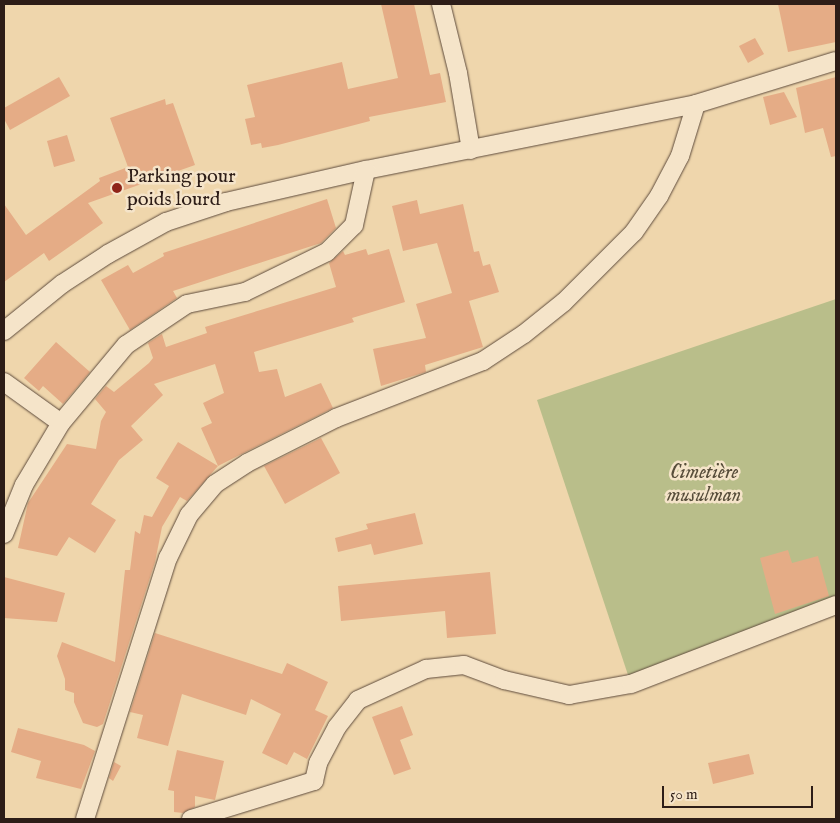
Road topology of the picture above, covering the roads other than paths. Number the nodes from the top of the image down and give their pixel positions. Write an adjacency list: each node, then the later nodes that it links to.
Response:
1 (441, 4): 4 (street)
2 (836, 61): 3 (street)
3 (696, 104): 4 (street); 11 (street)
4 (471, 150): 5 (street)
5 (366, 170): 6 (street); 8 (street)
6 (4, 331)
7 (4, 382): 8 (street)
8 (61, 423): 9 (street)
9 (4, 534)
10 (836, 605): 12 (street)
11 (84, 819)
12 (190, 819)

